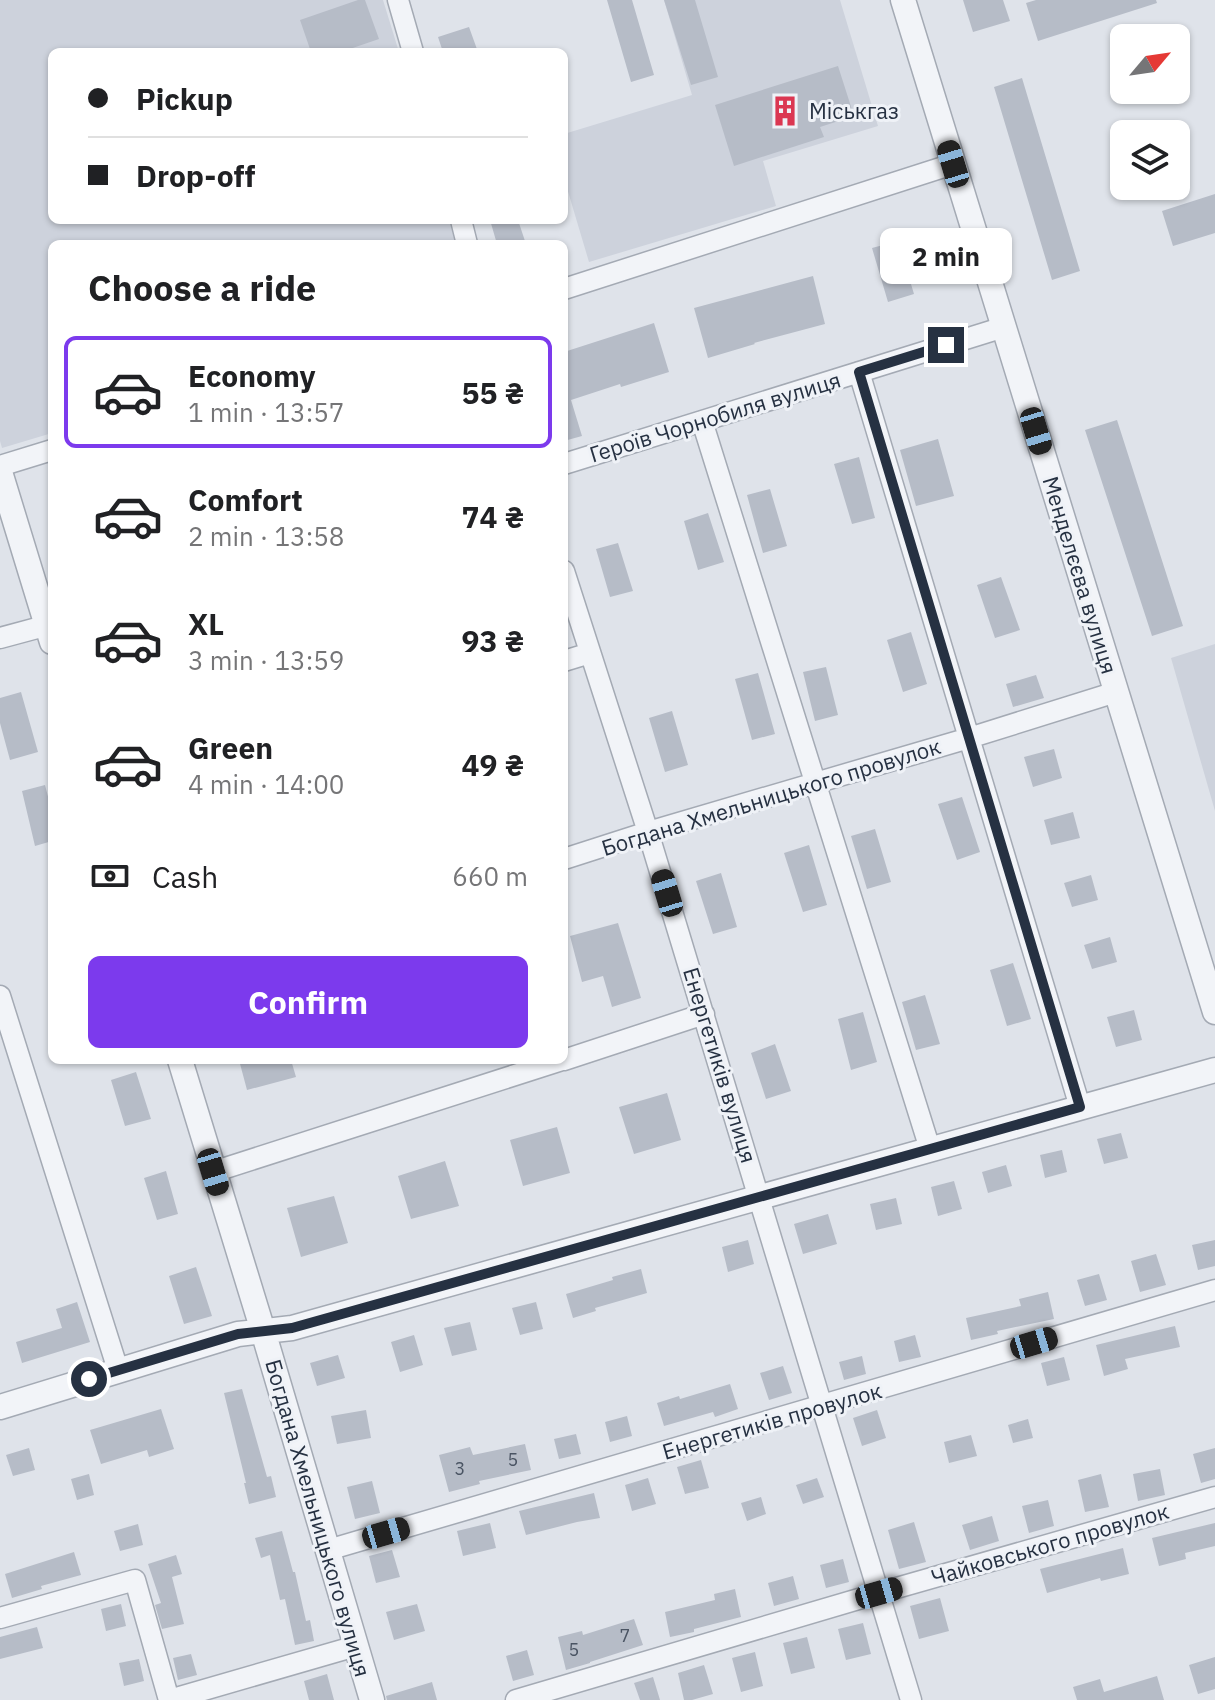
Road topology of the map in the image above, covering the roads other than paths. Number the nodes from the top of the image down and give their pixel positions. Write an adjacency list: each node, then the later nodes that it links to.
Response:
1 (398, 0): 3 (street)
2 (903, 0): 4 (street, Менделєєва вулиця)
3 (412, 48)
4 (953, 164): 5 (street); 6 (street, Менделєєва вулиця)
5 (568, 288)
6 (1004, 327): 7 (street, Героїв Чорнобиля вулиця); 18 (street, Менделєєва вулиця)
7 (859, 372): 8 (street, Героїв Чорнобиля вулиця); 19 (street)
8 (702, 421): 10 (street, Героїв Чорнобиля вулиця); 20 (street)
9 (48, 451): 11 (street)
10 (568, 463)
11 (0, 469): 13 (street)
12 (568, 584): 16 (street, Енергетиків вулиця)
13 (48, 624)
14 (48, 630): 15 (street)
15 (0, 638)
16 (590, 653): 17 (street); 21 (street, Енергетиків вулиця)
17 (568, 660)
18 (1116, 692): 19 (street, Богдана Хмельницького провулок); 24 (street, Менделєєва вулиця)
19 (969, 738): 20 (street, Богдана Хмельницького провулок); 30 (street)
20 (816, 783): 21 (street, Богдана Хмельницького провулок); 31 (street)
21 (648, 832): 22 (street, Богдана Хмельницького провулок); 25 (street, Енергетиків вулиця)
22 (568, 858)
23 (0, 996): 36 (street)
24 (1215, 1012)
25 (704, 1014): 26 (street); 33 (street, Енергетиків вулиця)
26 (568, 1058)
27 (181, 1064): 32 (street, Богдана Хмельницького вулиця)
28 (550, 1064): 32 (street)
29 (1215, 1070): 30 (street)
30 (1080, 1107): 31 (street)
31 (930, 1149): 33 (street)
32 (213, 1172): 35 (street, Богдана Хмельницького вулиця)
33 (760, 1197): 35 (street); 37 (street, Енергетиків вулиця)
34 (1215, 1290): 37 (street, Енергетиків провулок)
35 (263, 1331): 36 (street); 40 (street, Богдана Хмельницького вулиця)
36 (118, 1370): 38 (street)
37 (823, 1406): 40 (street, Енергетиків провулок); 41 (street, Енергетиків вулиця)
38 (0, 1407)
39 (1215, 1497): 41 (street, Чайковського провулок)
40 (328, 1550): 43 (street, Богдана Хмельницького вулиця)
41 (879, 1593): 46 (street, Чайковського провулок); 47 (street, Енергетиків вулиця)
42 (0, 1618): 44 (street)
43 (356, 1646): 44 (street); 45 (street, Богдана Хмельницького вулиця)
44 (169, 1700)
45 (372, 1700)
46 (516, 1700)
47 (911, 1700)

